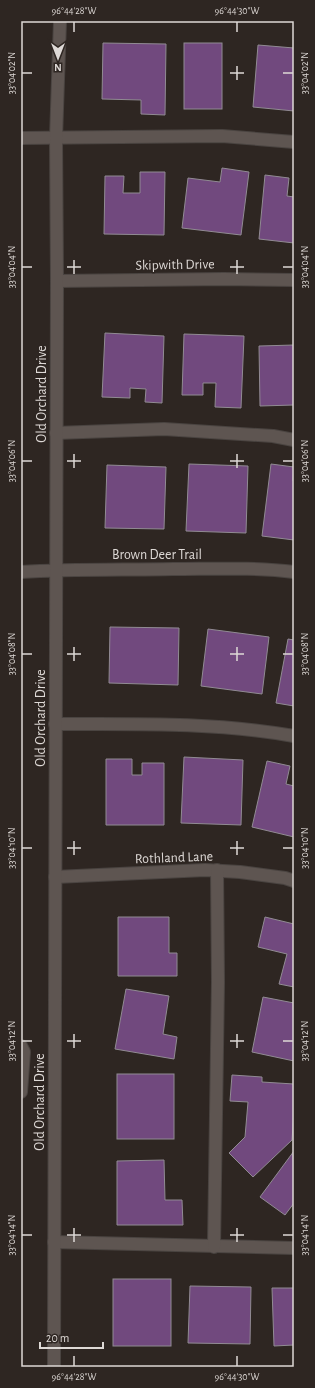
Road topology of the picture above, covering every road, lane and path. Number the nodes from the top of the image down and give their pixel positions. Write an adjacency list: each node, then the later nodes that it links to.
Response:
1 (60, 21): 3 (street, Old Orchard Drive)
2 (21, 138): 3 (street)
3 (56, 138): 4 (street); 6 (street, Old Orchard Drive)
4 (294, 142)
5 (294, 280): 6 (street, Skipwith Drive)
6 (57, 281): 7 (street, Old Orchard Drive)
7 (56, 433): 8 (street); 9 (street, Old Orchard Drive)
8 (294, 440)
9 (56, 570): 10 (street, Brown Deer Trail); 11 (street, Brown Deer Trail); 12 (street, Old Orchard Drive)
10 (21, 572)
11 (294, 572)
12 (55, 724): 13 (street); 15 (street, Old Orchard Drive)
13 (294, 736)
14 (217, 870): 15 (street, Rothland Lane); 16 (street, Rothland Lane); 20 (street)
15 (55, 877): 19 (street, Old Orchard Drive)
16 (294, 881)
17 (21, 1046): 18 (street)
18 (21, 1092)
19 (54, 1242): 20 (street); 22 (street, Old Orchard Drive)
20 (214, 1247): 21 (street)
21 (294, 1248)
22 (54, 1367)

